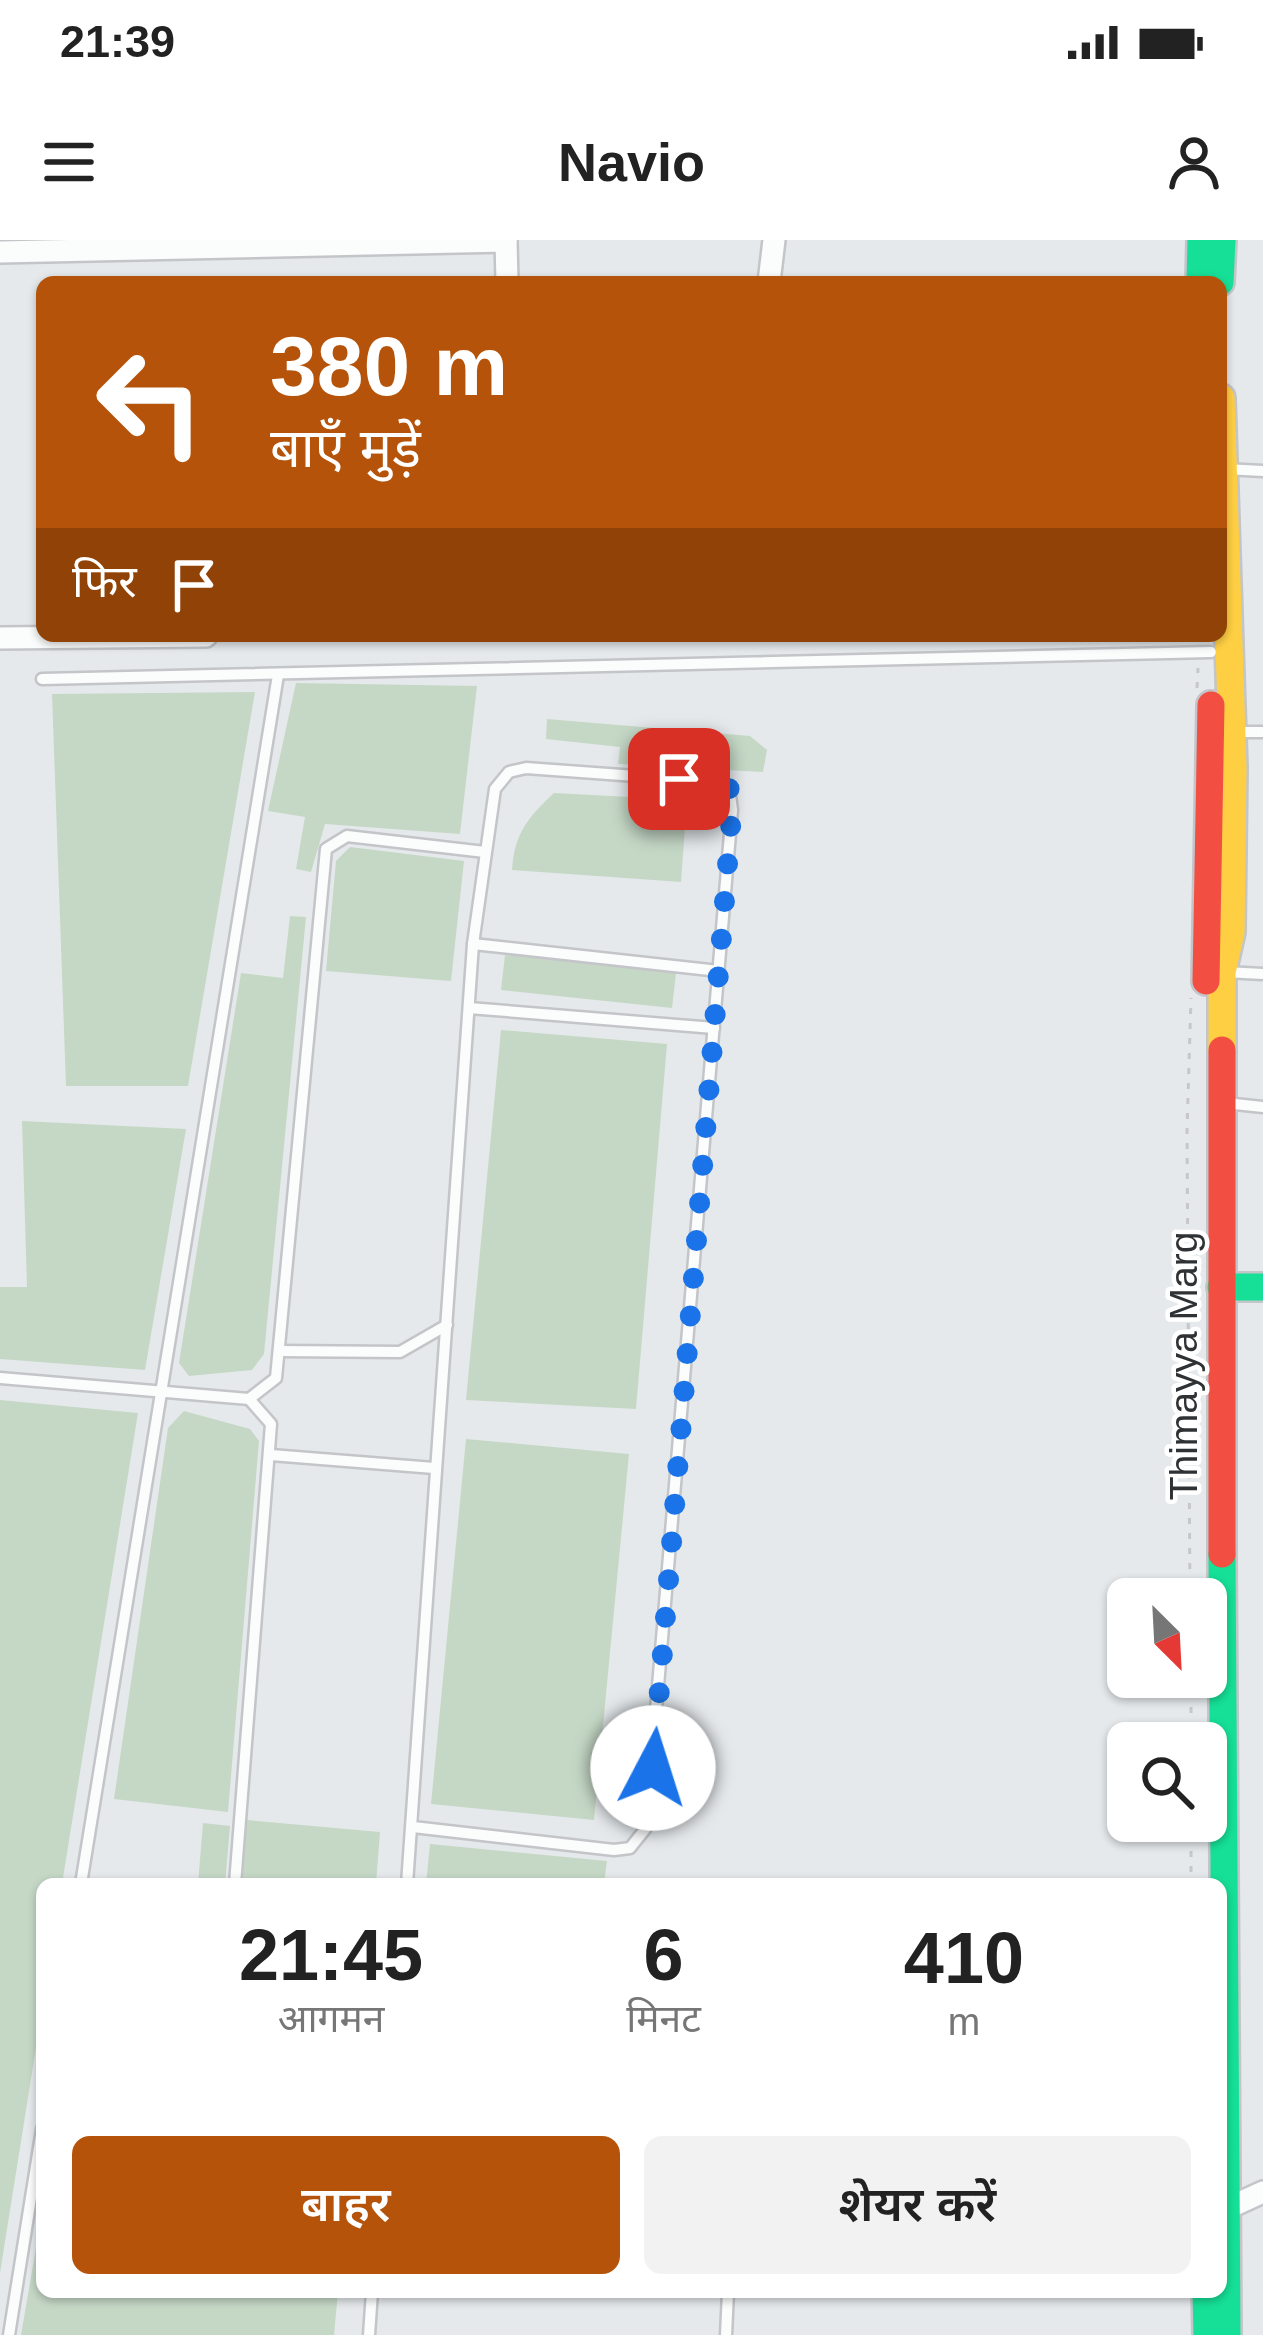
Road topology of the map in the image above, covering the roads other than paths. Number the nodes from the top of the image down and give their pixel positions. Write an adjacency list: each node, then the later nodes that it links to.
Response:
1 (506, 240): 5 (street); 6 (street)
2 (774, 240): 7 (street)
3 (1201, 240): 8 (street)
4 (1222, 240): 9 (street)
5 (0, 252)
6 (507, 276)
7 (770, 276)
8 (1200, 276)
9 (1220, 276)
10 (1227, 469): 11 (lane)
11 (1263, 470)
12 (1227, 616): 19 (street, Thimayya Marg)
13 (0, 638): 14 (street)
14 (36, 638)
15 (1207, 646): 16 (lane); 29 (street, Thimayya Marg)
16 (278, 675): 17 (lane); 35 (lane)
17 (41, 679)
18 (1263, 732): 19 (lane)
19 (1231, 733): 23 (street, Thimayya Marg)
20 (485, 852): 21 (lane); 22 (lane); 33 (lane)
21 (473, 944): 22 (lane); 25 (lane)
22 (718, 971): 26 (lane)
23 (1222, 972): 24 (lane); 27 (street, Thimayya Marg)
24 (1263, 974)
25 (469, 1008): 26 (lane); 32 (lane)
26 (714, 1028): 40 (lane)
27 (1222, 1103): 28 (lane); 29 (street, Thimayya Marg)
28 (1263, 1107)
29 (1212, 1180): 30 (street, Thimayya Marg)
30 (1204, 1287): 31 (street); 39 (street, Thimayya Marg); 46 (street, Thimayya Marg)
31 (1263, 1287)
32 (447, 1325): 33 (lane); 38 (lane)
33 (280, 1351): 36 (lane)
34 (0, 1378): 35 (lane)
35 (159, 1391): 36 (lane); 42 (lane)
36 (249, 1399): 37 (lane)
37 (271, 1455): 38 (lane); 43 (lane)
38 (434, 1468): 40 (lane)
39 (1203, 1578)
40 (413, 1827): 44 (lane)
41 (1203, 1842): 45 (street)
42 (82, 1878)
43 (236, 1878)
44 (408, 1878)
45 (1203, 1878)
46 (1219, 1878)
47 (36, 2166): 54 (lane)
48 (1263, 2192): 49 (street)
49 (1227, 2210)
50 (372, 2298): 55 (lane)
51 (728, 2298): 56 (lane)
52 (1206, 2298): 57 (street)
53 (1227, 2298): 58 (street, Thimayya Marg)
54 (9, 2335)
55 (369, 2335)
56 (726, 2335)
57 (1207, 2335)
58 (1227, 2335)

